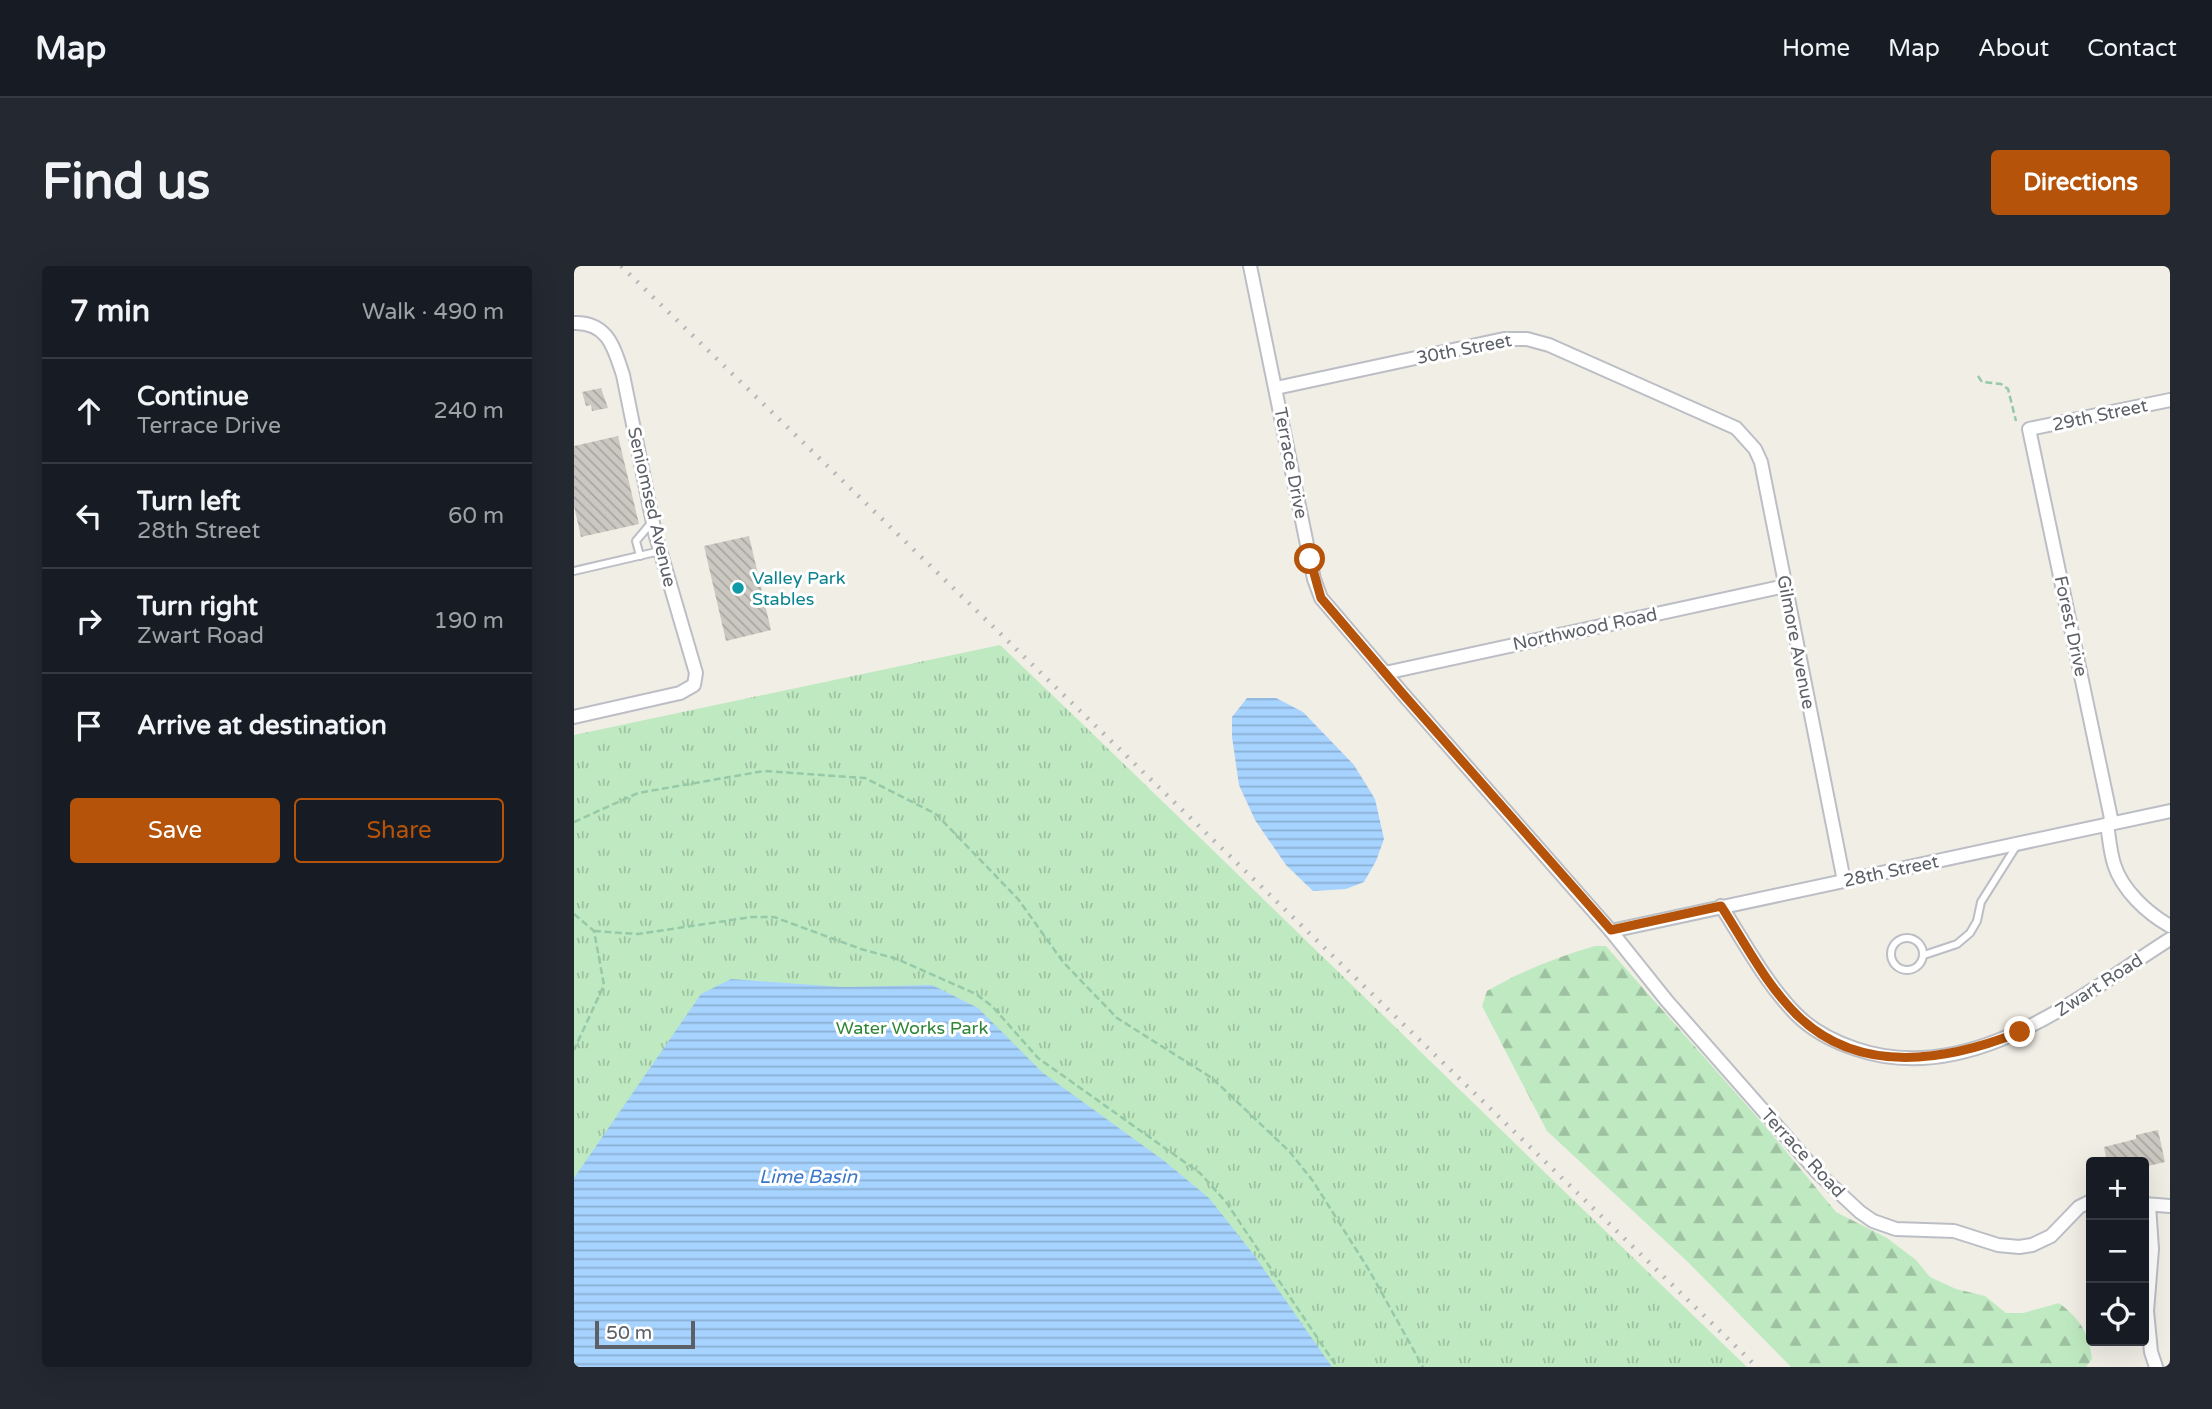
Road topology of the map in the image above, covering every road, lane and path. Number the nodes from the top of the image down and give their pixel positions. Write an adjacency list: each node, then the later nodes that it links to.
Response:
1 (1250, 266): 4 (street, Terrace Drive)
2 (574, 323): 9 (street, Seniomsed Avenue)
3 (1978, 376): 7 (path)
4 (1276, 388): 6 (street, 30th Street); 14 (street, Terrace Drive)
5 (2170, 400): 8 (street, 29th Street)
6 (1721, 420): 13 (street, Gilmore Avenue)
7 (2016, 421)
8 (2029, 429): 18 (street, Forest Drive)
9 (653, 521): 10 (street, Seniomsed Avenue); 11 (lane)
10 (660, 551): 11 (lane); 15 (street, Seniomsed Avenue)
11 (640, 555): 12 (lane)
12 (574, 571)
13 (1785, 586): 14 (street, Northwood Road); 20 (street, Gilmore Avenue)
14 (1385, 673): 24 (street, Terrace Drive)
15 (574, 717)
16 (2170, 811): 18 (street, 28th Street)
17 (574, 822): 34 (path)
18 (2109, 824): 19 (street, 28th Street); 23 (street, Forest Drive)
19 (2017, 845): 20 (street, 28th Street); 27 (lane)
20 (1844, 881): 21 (street, 28th Street)
21 (1721, 906): 24 (street, 28th Street); 26 (street, Zwart Road)
22 (574, 914): 25 (path)
23 (2170, 926)
24 (1611, 930): 29 (street, Terrace Road)
25 (594, 932): 28 (path); 33 (path)
26 (2170, 939)
27 (1924, 955): 27 (lane)
28 (574, 1050)
29 (2086, 1204)
30 (2149, 1205): 31 (street)
31 (2170, 1206)
32 (2148, 1220): 35 (street)
33 (1337, 1367)
34 (1423, 1367)
35 (2155, 1367)

